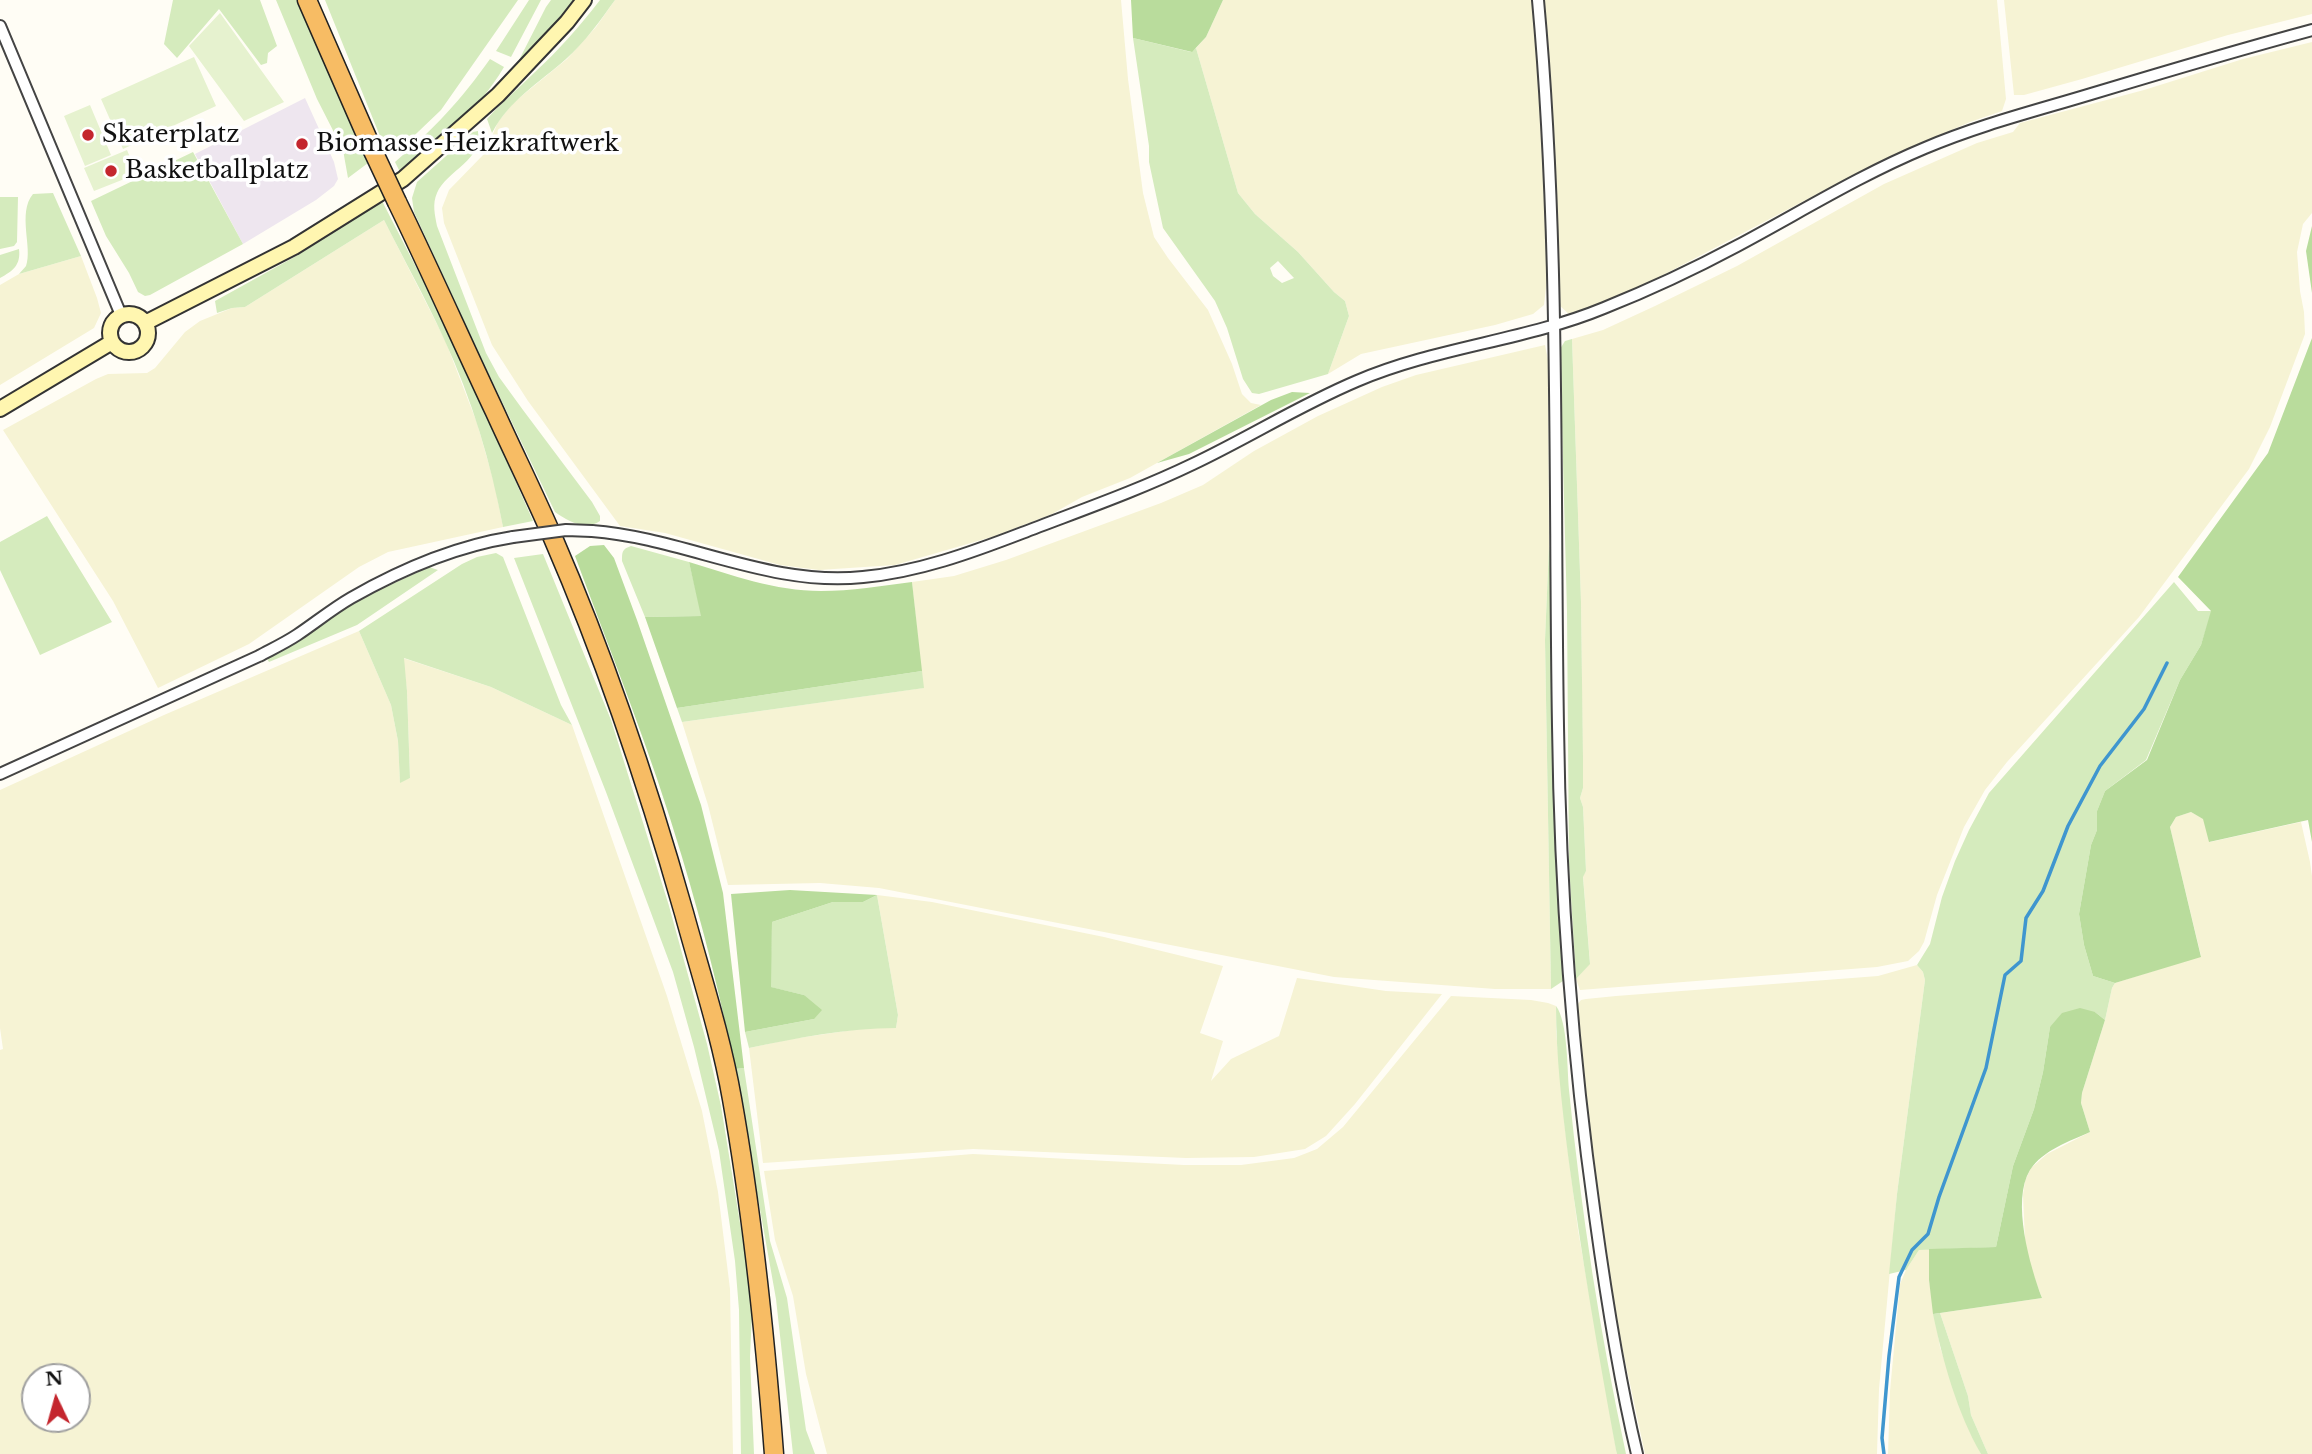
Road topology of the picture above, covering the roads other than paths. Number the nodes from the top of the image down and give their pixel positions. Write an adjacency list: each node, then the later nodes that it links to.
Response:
1 (307, 0): 12 (highway, bridge)
2 (584, 0): 7 (main road)
3 (1538, 0): 8 (street)
4 (0, 26): 6 (street)
5 (2312, 30): 8 (street)
6 (121, 315): 7 (main road); 9 (main road)
7 (145, 323): 9 (main road)
8 (1556, 326): 11 (street, bridge); 13 (street)
9 (112, 342): 10 (main road)
10 (0, 409)
11 (0, 775)
12 (774, 1454)
13 (1637, 1454)

